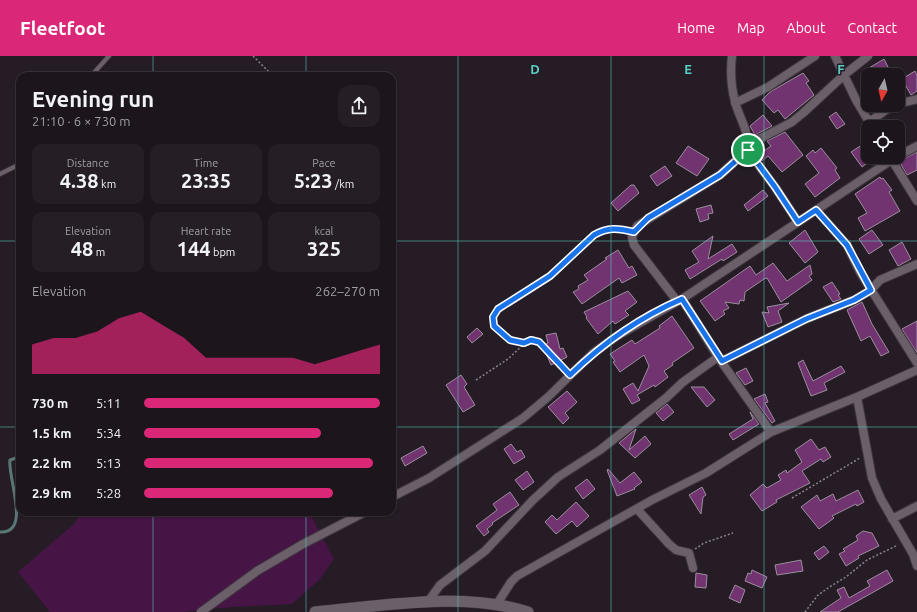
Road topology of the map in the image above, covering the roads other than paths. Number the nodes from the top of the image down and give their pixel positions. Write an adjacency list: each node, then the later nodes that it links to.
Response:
1 (109, 56): 6 (lane)
2 (732, 56): 9 (street)
3 (815, 56): 9 (street)
4 (835, 56): 7 (street)
5 (868, 56): 7 (street)
6 (95, 72)
7 (844, 75): 12 (street); 15 (street)
8 (917, 99): 10 (street)
9 (735, 103): 15 (street)
10 (905, 103)
11 (884, 112): 13 (street)
12 (867, 120)
13 (875, 120)
14 (917, 146): 16 (street)
15 (748, 148): 23 (street); 26 (street)
16 (905, 152)
17 (884, 164): 22 (street)
18 (898, 164): 21 (street)
19 (16, 166): 20 (lane)
20 (0, 174)
21 (916, 199)
22 (816, 210): 23 (street); 25 (street)
23 (798, 222): 26 (street)
24 (917, 264): 25 (street)
25 (871, 290): 27 (street); 28 (street)
26 (679, 300): 27 (street); 32 (street)
27 (720, 359): 31 (street); 39 (street)
28 (917, 363)
29 (917, 370): 30 (street)
30 (857, 397): 31 (street); 36 (street)
31 (771, 432): 34 (street)
32 (396, 495)
33 (917, 506): 36 (street)
34 (637, 509): 38 (street); 40 (street)
35 (357, 516): 41 (street)
36 (892, 519): 37 (street)
37 (917, 566)
38 (694, 568)
39 (427, 603): 40 (main road); 42 (main road)
40 (497, 604): 43 (main road)
41 (201, 612)
42 (315, 612)
43 (528, 612)

